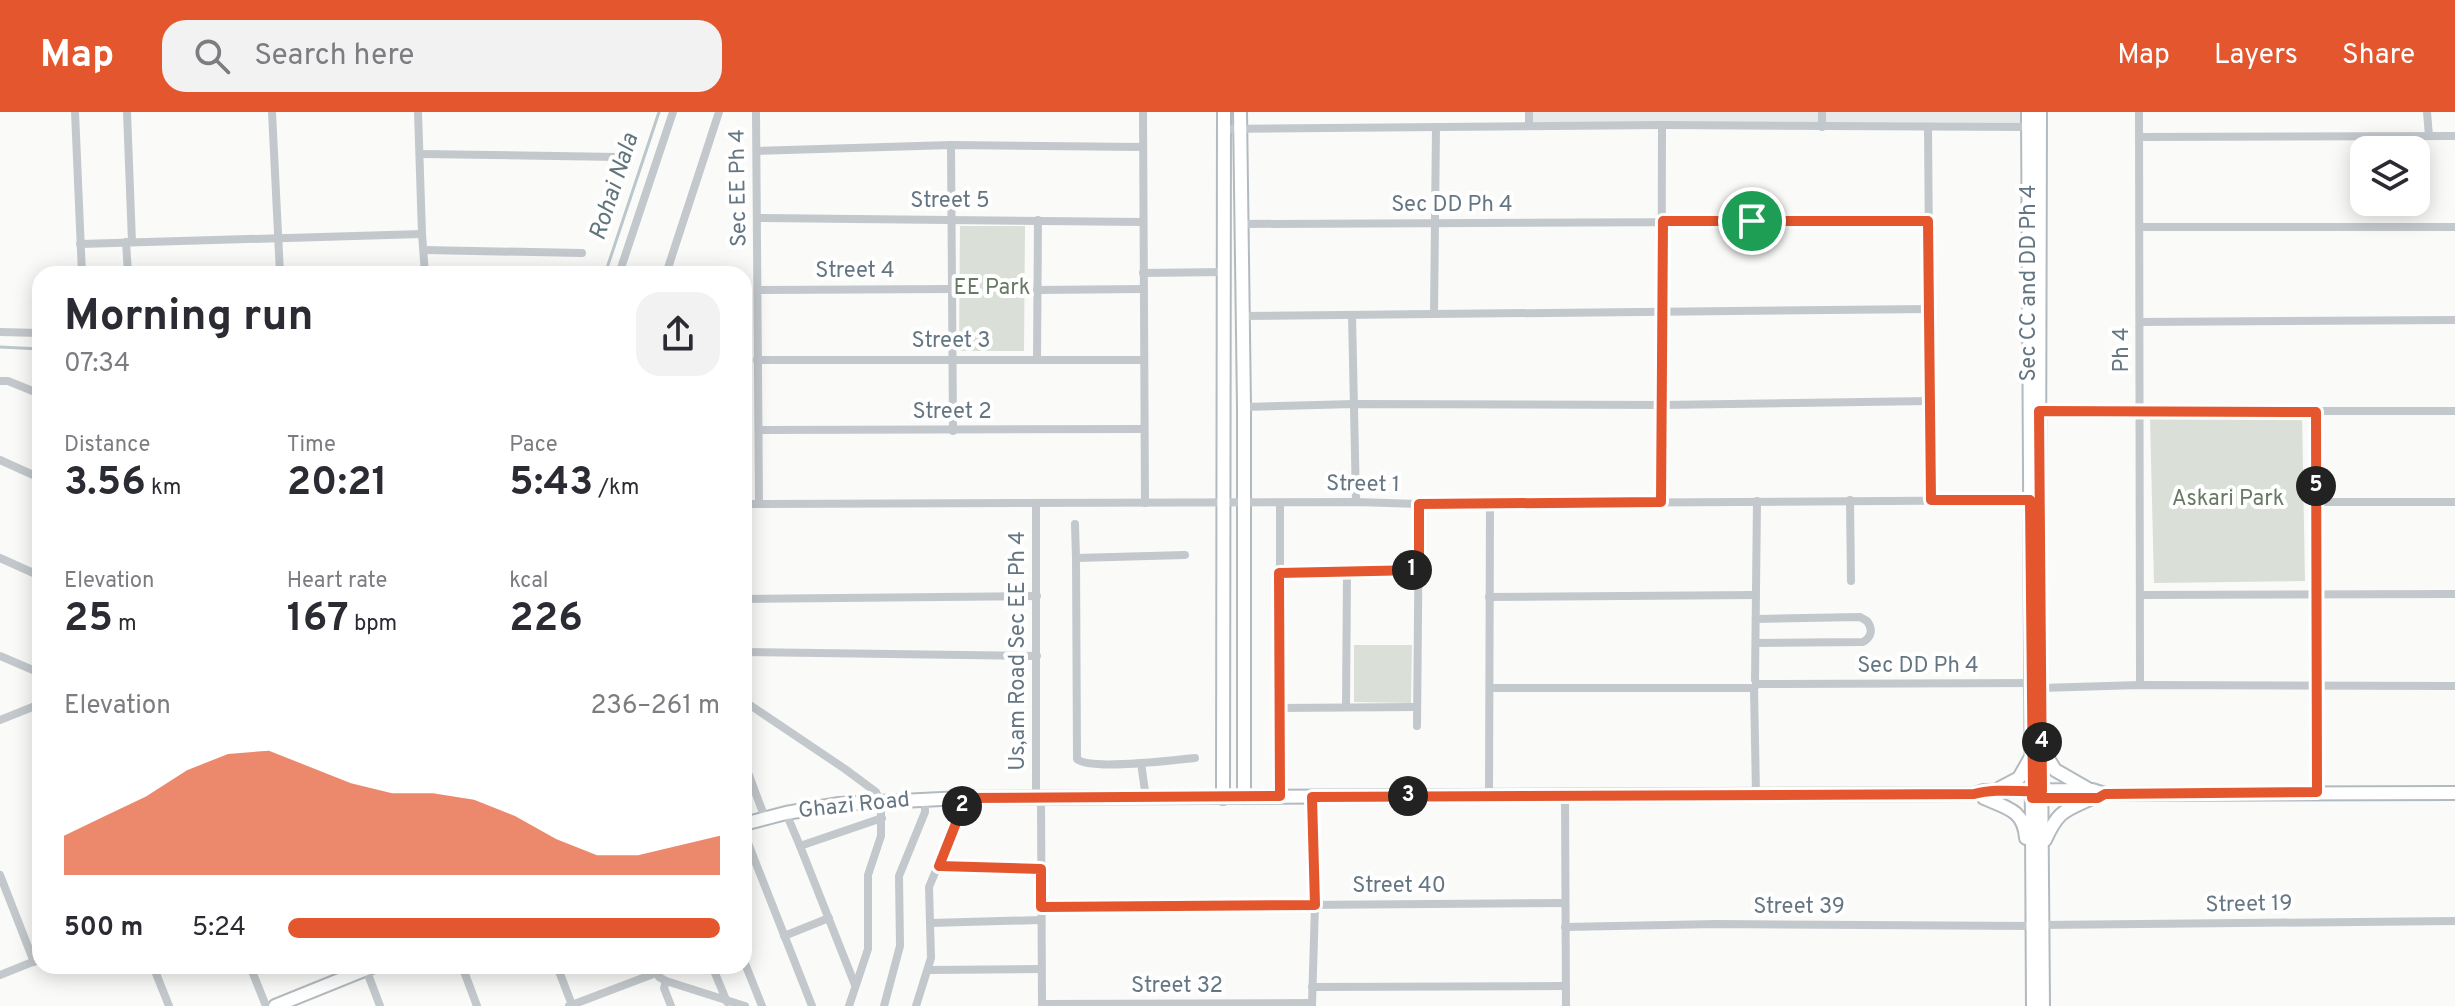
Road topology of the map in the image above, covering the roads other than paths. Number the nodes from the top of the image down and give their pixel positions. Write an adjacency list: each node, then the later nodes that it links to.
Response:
1 (75, 112): 50 (street)
2 (127, 112): 49 (street)
3 (272, 112): 48 (street)
4 (418, 112): 35 (street)
5 (673, 112): 57 (street)
6 (719, 112): 58 (street)
7 (756, 112): 34 (street, Sec EE Ph 4)
8 (1143, 112): 33 (street)
9 (1224, 112): 25 (main road)
10 (1240, 112): 26 (main road)
11 (1529, 112): 20 (street)
12 (1611, 112): 18 (street)
13 (1822, 112): 22 (street)
14 (2028, 112): 24 (main road, Sec CC and DD Ph 4)
15 (2040, 112): 85 (main road, Sec CC and DD Ph 4)
16 (2139, 112): 31 (street, Ph 4)
17 (2427, 112): 28 (street)
18 (1611, 125): 19 (street); 20 (street)
19 (1662, 125): 22 (street); 40 (street)
20 (1529, 126): 21 (street)
21 (1436, 127): 26 (street); 43 (street)
22 (1822, 127): 23 (street)
23 (1928, 127): 24 (street); 41 (street)
24 (2028, 127): 95 (main road, Sec CC and DD Ph 4)
25 (1223, 129): 26 (street); 59 (main road)
26 (1239, 129): 44 (main road)
27 (2350, 136): 31 (street)
28 (2429, 136)
29 (2430, 136): 30 (street)
30 (2455, 136)
31 (2140, 137): 45 (street, Ph 4)
32 (951, 145): 33 (street); 34 (street); 38 (street)
33 (1143, 147): 42 (street)
34 (757, 151): 37 (street, Sec EE Ph 4)
35 (421, 154): 36 (street); 47 (street)
36 (619, 157)
37 (757, 218): 38 (street, Street 5); 63 (street, Sec EE Ph 4)
38 (952, 219): 39 (street, Street 5); 61 (street)
39 (1038, 220): 42 (street, Street 5); 64 (street)
40 (1663, 221): 41 (street, Sec DD Ph 4); 43 (street, Sec DD Ph 4); 66 (street)
41 (1928, 221): 65 (street)
42 (1143, 222): 60 (street)
43 (1435, 223): 44 (street, Sec DD Ph 4); 67 (street)
44 (1242, 224): 69 (main road)
45 (2140, 227): 46 (street); 71 (street, Ph 4)
46 (2455, 227)
47 (422, 234): 48 (street); 51 (street)
48 (278, 238): 49 (street); 55 (street)
49 (129, 242): 50 (street); 54 (street)
50 (80, 244): 53 (street)
51 (424, 250): 52 (street); 56 (street)
52 (582, 253)
53 (81, 266)
54 (128, 266)
55 (280, 266)
56 (425, 266)
57 (622, 266)
58 (672, 266)
59 (1224, 272): 60 (street); 102 (main road)
60 (1143, 273): 62 (street)
61 (952, 289): 63 (street, Street 4); 74 (street)
62 (1143, 289): 64 (street); 77 (street)
63 (758, 290): 76 (street, Sec EE Ph 4)
64 (1037, 290): 75 (street)
65 (1929, 309): 66 (street); 80 (street)
66 (1663, 312): 67 (street); 82 (street)
67 (1434, 314): 68 (street)
68 (1352, 315): 69 (street); 81 (street)
69 (1242, 316): 83 (main road)
70 (2455, 320): 71 (street)
71 (2140, 322): 84 (street, Ph 4)
72 (0, 332): 73 (street)
73 (32, 333)
74 (952, 359): 75 (street, Street 3); 76 (street, Street 3); 90 (street)
75 (1037, 359): 77 (street, Street 3)
76 (757, 360): 89 (street, Sec EE Ph 4)
77 (1144, 360): 88 (street)
78 (0, 381): 79 (street)
79 (32, 391)
80 (1930, 401): 82 (street); 94 (street)
81 (1354, 404): 82 (street); 83 (street); 97 (street)
82 (1663, 405): 98 (street)
83 (1244, 407): 103 (main road)
84 (2140, 409): 85 (street); 87 (street); 122 (street, Ph 4)
85 (2039, 411): 134 (main road, Sec CC and DD Ph 4)
86 (2455, 411): 87 (street)
87 (2316, 412): 99 (street)
88 (1144, 429): 90 (street, Street 2); 101 (street)
89 (759, 430): 90 (street, Street 2); 106 (street, Sec EE Ph 4)
90 (953, 431)
91 (0, 460): 92 (street)
92 (32, 474)
93 (1850, 500): 94 (street, Street 1); 96 (street, Street 1); 118 (street)
94 (1931, 500): 95 (street, Street 1)
95 (2030, 500): 134 (main road, Sec CC and DD Ph 4)
96 (1757, 501): 98 (street, Street 1); 121 (street)
97 (1356, 502): 104 (street, Street 1); 108 (street, Street 1)
98 (1661, 502): 109 (street, Street 1)
99 (2316, 502): 100 (street); 119 (street)
100 (2455, 502)
101 (1145, 503): 102 (street, Street 1); 107 (street, Street 1)
102 (1225, 503): 103 (street, Street 1); 163 (main road)
103 (1244, 503): 104 (street, Street 1); 158 (main road)
104 (1280, 503): 117 (street)
105 (752, 504): 106 (street, Street 1)
106 (759, 504): 107 (street, Street 1)
107 (1036, 504): 123 (street, Us,am Road Sec EE Ph 4)
108 (1419, 504): 109 (street, Street 1); 114 (street)
109 (1490, 504): 124 (street)
110 (1075, 524): 113 (street)
111 (1185, 555): 113 (street)
112 (0, 558): 115 (street)
113 (1076, 558): 147 (street)
114 (1419, 570): 116 (street); 141 (street)
115 (32, 572)
116 (1347, 572): 117 (street); 140 (street)
117 (1279, 573): 142 (street)
118 (1851, 581)
119 (2316, 594): 120 (street); 122 (street); 136 (street)
120 (2455, 594)
121 (1756, 595): 124 (street); 126 (street)
122 (2141, 595): 132 (street, Ph 4)
123 (1037, 596): 125 (street); 130 (street, Us,am Road Sec EE Ph 4)
124 (1489, 597): 137 (street)
125 (752, 599)
126 (1756, 619): 127 (street); 127 (street)
127 (1756, 643): 133 (street)
128 (752, 652): 130 (street)
129 (0, 656): 131 (street)
130 (1037, 656): 161 (street, Us,am Road Sec EE Ph 4)
131 (32, 670)
132 (2140, 685): 134 (street, Sec DD Ph 4); 136 (street, Sec DD Ph 4)
133 (1756, 686): 134 (street, Sec DD Ph 4); 137 (street, Sec DD Ph 4); 151 (street)
134 (2036, 686): 145 (main road, Sec CC and DD Ph 4)
135 (2455, 686): 136 (street, Sec DD Ph 4)
136 (2315, 687): 149 (street)
137 (1490, 688): 157 (street)
138 (752, 706): 165 (street)
139 (32, 707): 143 (street)
140 (1346, 707): 141 (street); 142 (street)
141 (1417, 707): 144 (street)
142 (1278, 708): 156 (street)
143 (0, 720)
144 (1417, 726)
145 (2037, 751): 152 (main road); 153 (main road, Sec CC and DD Ph 4); 154 (main road)
146 (1195, 758): 147 (street)
147 (1141, 763): 162 (street)
148 (752, 783): 167 (street)
149 (2317, 792): 150 (main road, Ghazi Road); 154 (main road, Ghazi Road)
150 (2455, 793)
151 (1756, 794): 152 (main road, Ghazi Road); 155 (main road, Ghazi Road)
152 (1984, 794): 153 (main road, Ghazi Road); 171 (main road)
153 (2037, 794): 154 (main road, Ghazi Road); 171 (main road, Sec CC and DD Ph 4)
154 (2097, 794): 171 (main road)
155 (1565, 795): 157 (main road, Ghazi Road); 176 (street)
156 (1280, 796): 158 (main road, Ghazi Road); 159 (main road, Ghazi Road)
157 (1489, 796): 159 (main road, Ghazi Road)
158 (1244, 797): 163 (main road, Ghazi Road)
159 (1312, 797): 177 (street)
160 (962, 798): 161 (main road, Ghazi Road); 164 (main road, Ghazi Road); 173 (street)
161 (1038, 798): 162 (main road, Ghazi Road); 174 (street, Us,am Road Sec EE Ph 4)
162 (1146, 798): 163 (main road, Ghazi Road)
163 (1223, 798)
164 (925, 799): 165 (main road, Ghazi Road); 220 (street)
165 (881, 802): 166 (main road, Ghazi Road); 168 (street)
166 (786, 813): 167 (main road, Ghazi Road); 170 (street)
167 (765, 818): 169 (main road, Ghazi Road)
168 (882, 818): 170 (street); 202 (street)
169 (752, 822)
170 (800, 846): 179 (street)
171 (2037, 849): 183 (main road, Sec CC and DD Ph 4)
172 (752, 854): 185 (street)
173 (939, 866): 174 (street); 182 (street)
174 (1041, 869): 178 (street, Us,am Road Sec EE Ph 4)
175 (0, 875): 186 (street)
176 (1565, 903): 177 (street, Street 40); 184 (street)
177 (1315, 905): 178 (street, Street 40); 204 (street)
178 (1041, 907): 180 (street, Us,am Road Sec EE Ph 4)
179 (829, 918): 185 (street); 202 (street)
180 (1041, 920): 182 (street); 188 (street, Us,am Road Sec EE Ph 4)
181 (2455, 921): 183 (street, Street 19)
182 (930, 923): 189 (street)
183 (2038, 925): 184 (street, Street 39); 223 (main road); 224 (main road)
184 (1565, 927): 203 (street)
185 (784, 936): 218 (street)
186 (32, 949)
187 (32, 962): 200 (street)
188 (1041, 969): 189 (street); 208 (street, Us,am Road Sec EE Ph 4)
189 (928, 970): 221 (street)
190 (156, 974): 210 (street)
191 (253, 974): 211 (street)
192 (341, 974): 212 (main road)
193 (372, 974): 213 (street)
194 (465, 974): 214 (street)
195 (560, 974): 207 (street)
196 (646, 974): 205 (street)
197 (660, 974): 201 (street)
198 (715, 974): 206 (street)
199 (749, 974): 217 (street)
200 (0, 975)
201 (666, 981): 206 (street); 215 (street)
202 (856, 986): 219 (street)
203 (1565, 986): 204 (street); 222 (street)
204 (1312, 987): 209 (street)
205 (594, 1002): 207 (street)
206 (728, 1003): 216 (street)
207 (571, 1005)
208 (1042, 1005): 209 (street, Street 32)
209 (1312, 1005)
210 (169, 1006)
211 (266, 1006)
212 (275, 1006)
213 (380, 1006)
214 (477, 1006)
215 (671, 1006)
216 (745, 1006)
217 (762, 1006)
218 (812, 1006)
219 (849, 1006)
220 (884, 1006)
221 (916, 1006)
222 (1566, 1006)
223 (2033, 1006)
224 (2043, 1006)

